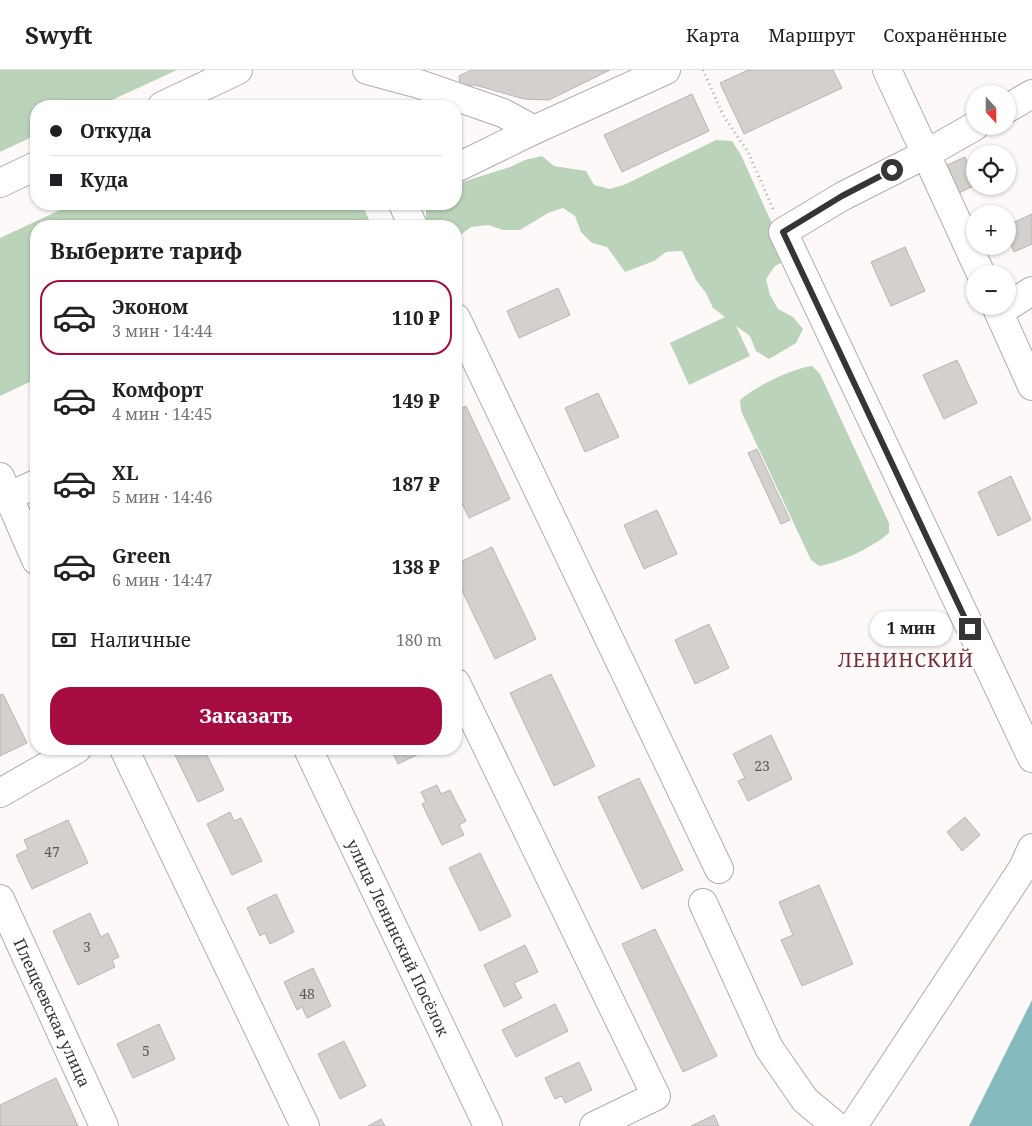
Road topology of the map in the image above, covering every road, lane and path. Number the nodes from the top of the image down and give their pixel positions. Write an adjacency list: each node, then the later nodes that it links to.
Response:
1 (238, 70): 7 (street)
2 (368, 70): 9 (street)
3 (666, 70): 9 (street)
4 (703, 70): 15 (path)
5 (887, 70): 11 (street)
6 (1032, 94): 8 (street)
7 (175, 100)
8 (1016, 103)
9 (534, 130): 12 (street)
10 (966, 131): 11 (street)
11 (926, 154): 15 (street); 16 (street)
12 (462, 165)
13 (30, 169): 14 (street)
14 (0, 183)
15 (783, 232): 29 (street)
16 (977, 265)
17 (1032, 291): 18 (street)
18 (1016, 300)
19 (1005, 315): 21 (street)
20 (462, 331): 32 (street)
21 (1032, 386)
22 (30, 485): 23 (street)
23 (4, 487): 24 (street)
24 (30, 546)
25 (462, 695): 38 (street)
26 (66, 755): 30 (street)
27 (127, 755): 36 (street)
28 (311, 755): 37 (street, улица Ленинский Посёлок)
29 (1032, 758)
30 (0, 793)
31 (1032, 848): 40 (street)
32 (719, 868)
33 (0, 899): 35 (street, Плещеевская улица)
34 (702, 903): 39 (street)
35 (104, 1126)
36 (305, 1126)
37 (488, 1126)
38 (594, 1126)
39 (836, 1126)
40 (853, 1126)

